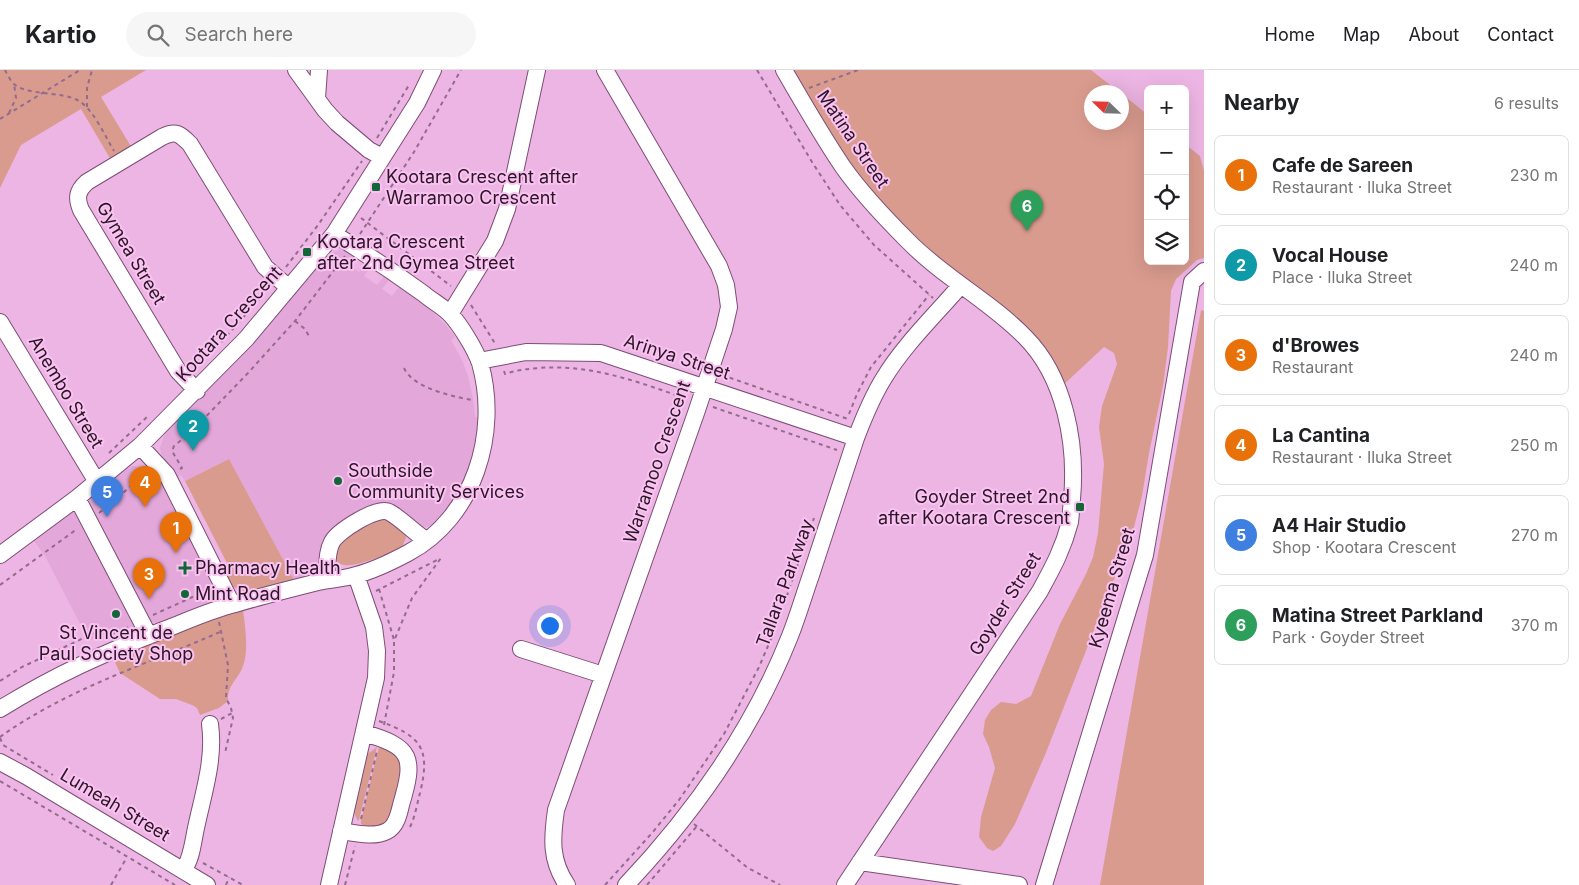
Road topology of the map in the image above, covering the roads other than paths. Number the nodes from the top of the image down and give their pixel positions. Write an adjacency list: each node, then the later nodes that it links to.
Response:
1 (296, 70): 7 (street)
2 (319, 70): 7 (street)
3 (433, 70): 8 (street, Kootara Crescent)
4 (537, 70): 13 (street)
5 (605, 70): 16 (street, Warramoo Crescent)
6 (784, 70): 12 (street, Matina Street)
7 (317, 98): 8 (street)
8 (375, 154): 9 (street, Kootara Crescent)
9 (334, 234): 11 (street, Kootara Crescent); 13 (street)
10 (1204, 271): 43 (street, Kyeema Street)
11 (283, 284): 17 (street, Kootara Crescent); 17 (street, Gymea Street)
12 (961, 285): 18 (street, Tallara Parkway); 35 (street, Goyder Street)
13 (450, 314): 15 (street)
14 (0, 322): 20 (street, Anembo Street)
15 (479, 361): 16 (street, Arinya Street); 22 (street)
16 (705, 387): 18 (street, Arinya Street); 29 (street, Warramoo Crescent)
17 (197, 390): 19 (street, Kootara Crescent)
18 (849, 430): 40 (street, Tallara Parkway)
19 (140, 446): 20 (street, Kootara Crescent); 26 (street)
20 (97, 482): 21 (street, Kootara Crescent)
21 (77, 498): 23 (street, Kootara Crescent); 27 (street)
22 (426, 540): 24 (street); 25 (street)
23 (0, 555)
24 (356, 575): 25 (street); 32 (street)
25 (326, 580): 26 (street)
26 (232, 604): 27 (street)
27 (149, 636): 30 (street)
28 (521, 649): 29 (street)
29 (603, 675): 39 (street, Warramoo Crescent)
30 (0, 709)
31 (210, 724): 36 (street)
32 (364, 733): 34 (street); 34 (street)
33 (0, 762): 36 (street, Lumeah Street)
34 (341, 831): 38 (street)
35 (860, 862): 41 (street, Goyder Street); 42 (street)
36 (184, 869): 37 (street, Lumeah Street)
37 (207, 885)
38 (329, 885)
39 (566, 885)
40 (626, 885)
41 (845, 885)
42 (1019, 885)
43 (1044, 885)

